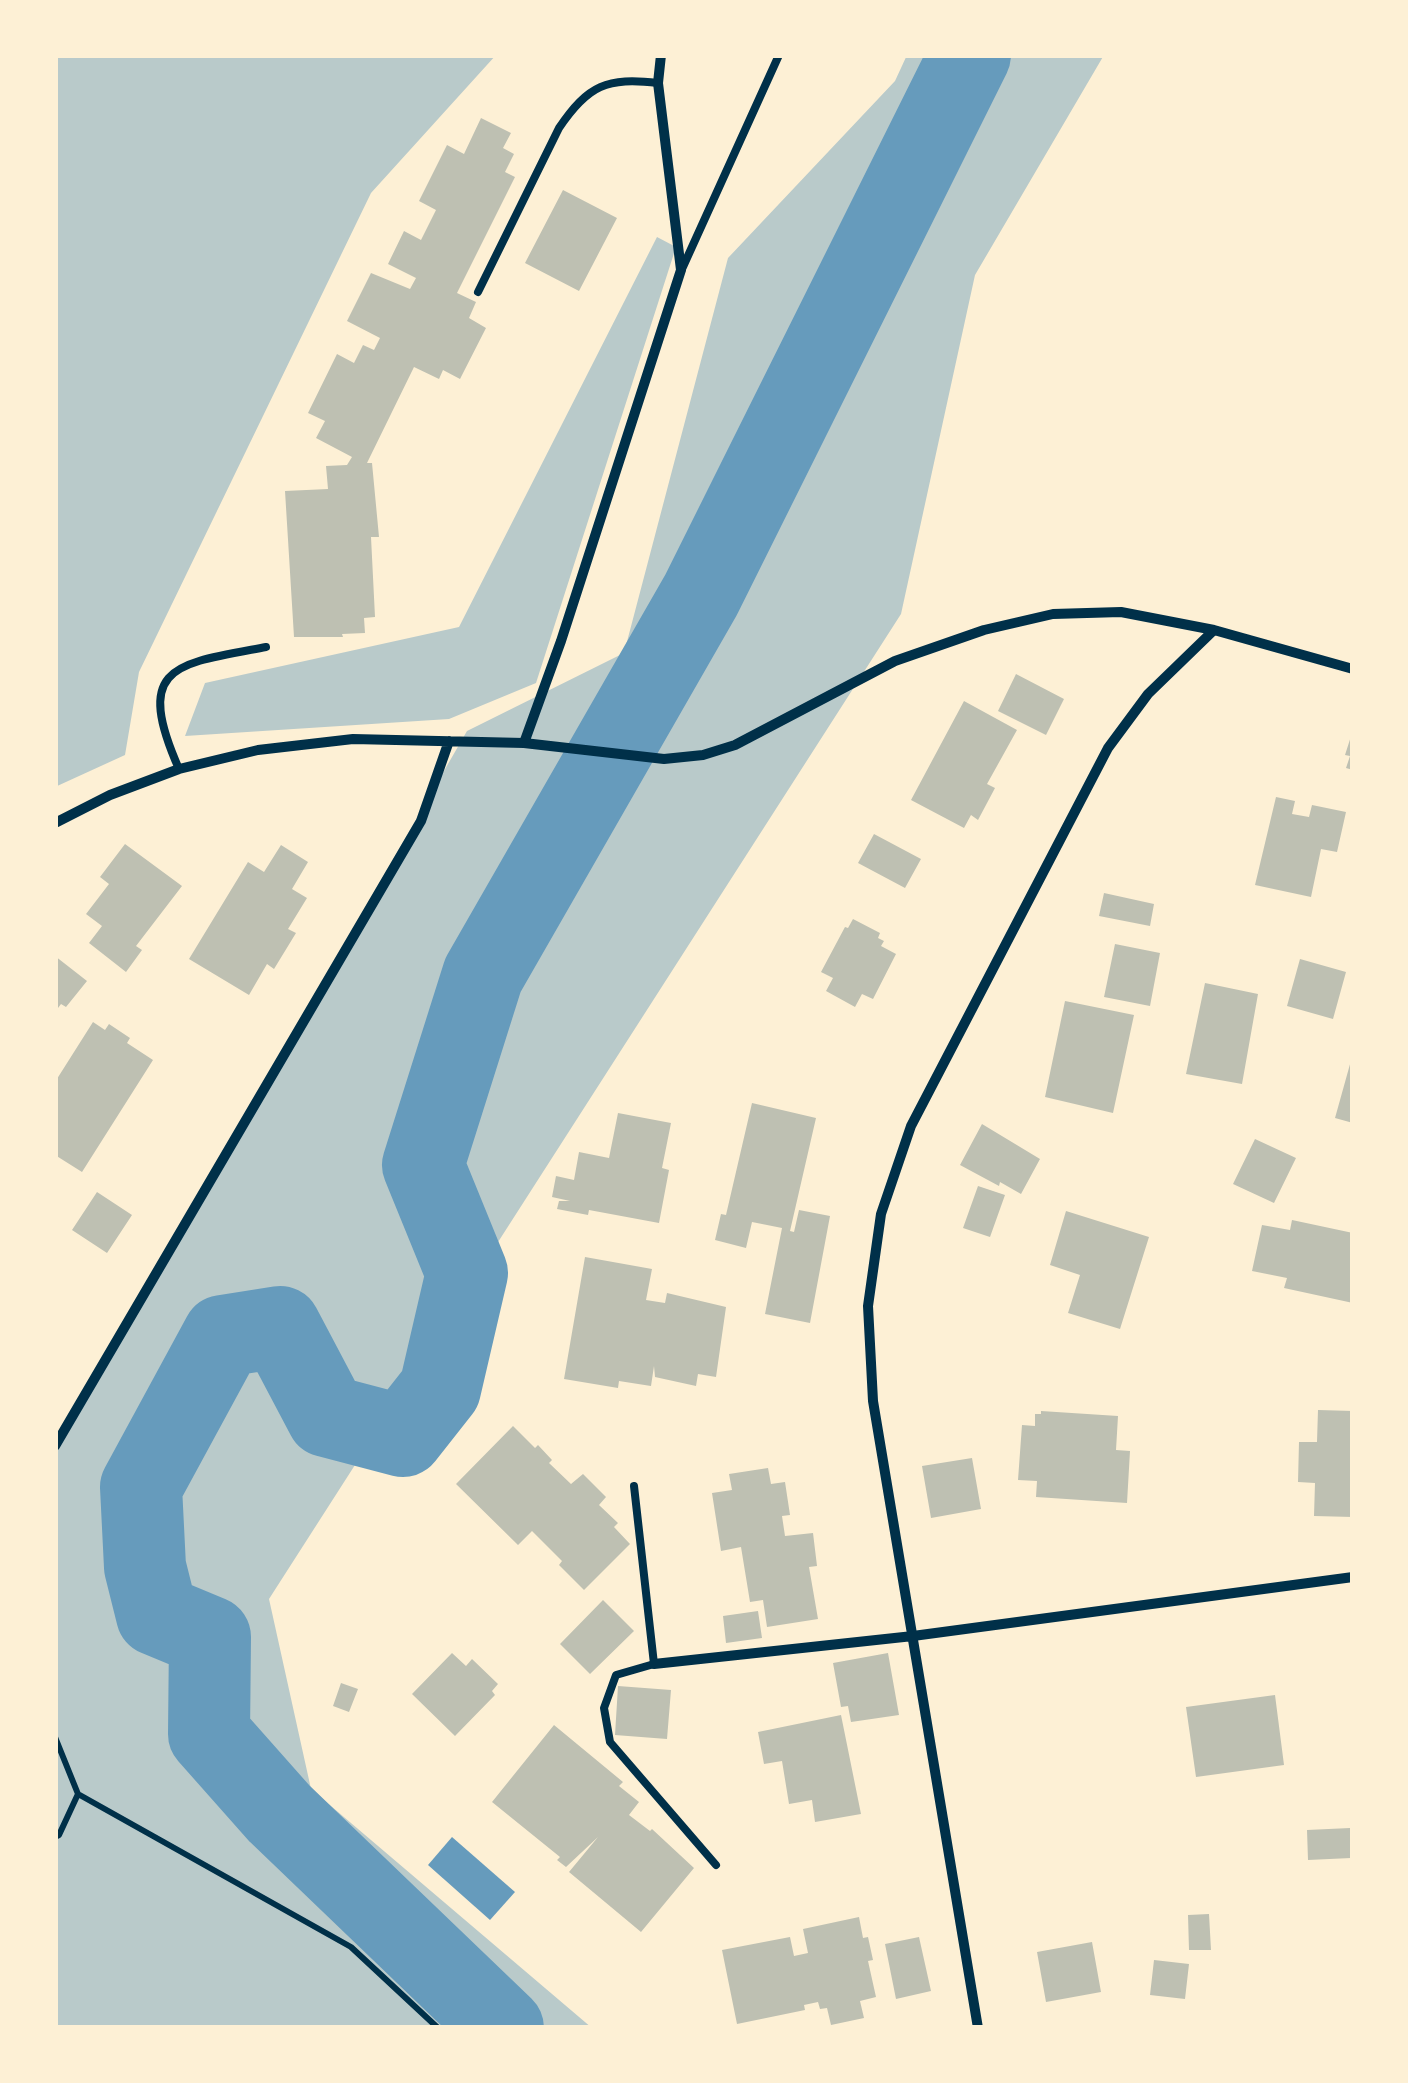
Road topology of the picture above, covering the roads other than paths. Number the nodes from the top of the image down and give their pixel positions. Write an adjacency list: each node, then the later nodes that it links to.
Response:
1 (661, 55): 3 (street)
2 (779, 55): 4 (lane)
3 (658, 84): 4 (street); 5 (lane)
4 (681, 270): 10 (street)
5 (478, 292)
6 (1214, 630): 8 (street); 10 (street); 16 (street)
7 (266, 647): 11 (lane)
8 (1353, 670)
9 (449, 741): 10 (street); 11 (street); 13 (street)
10 (524, 744)
11 (179, 768): 12 (street)
12 (55, 823)
13 (55, 1446)
14 (634, 1486): 17 (lane)
15 (1353, 1577): 16 (street)
16 (912, 1636): 17 (street); 19 (street)
17 (654, 1664): 18 (lane)
18 (716, 1865)
19 (978, 2028)

